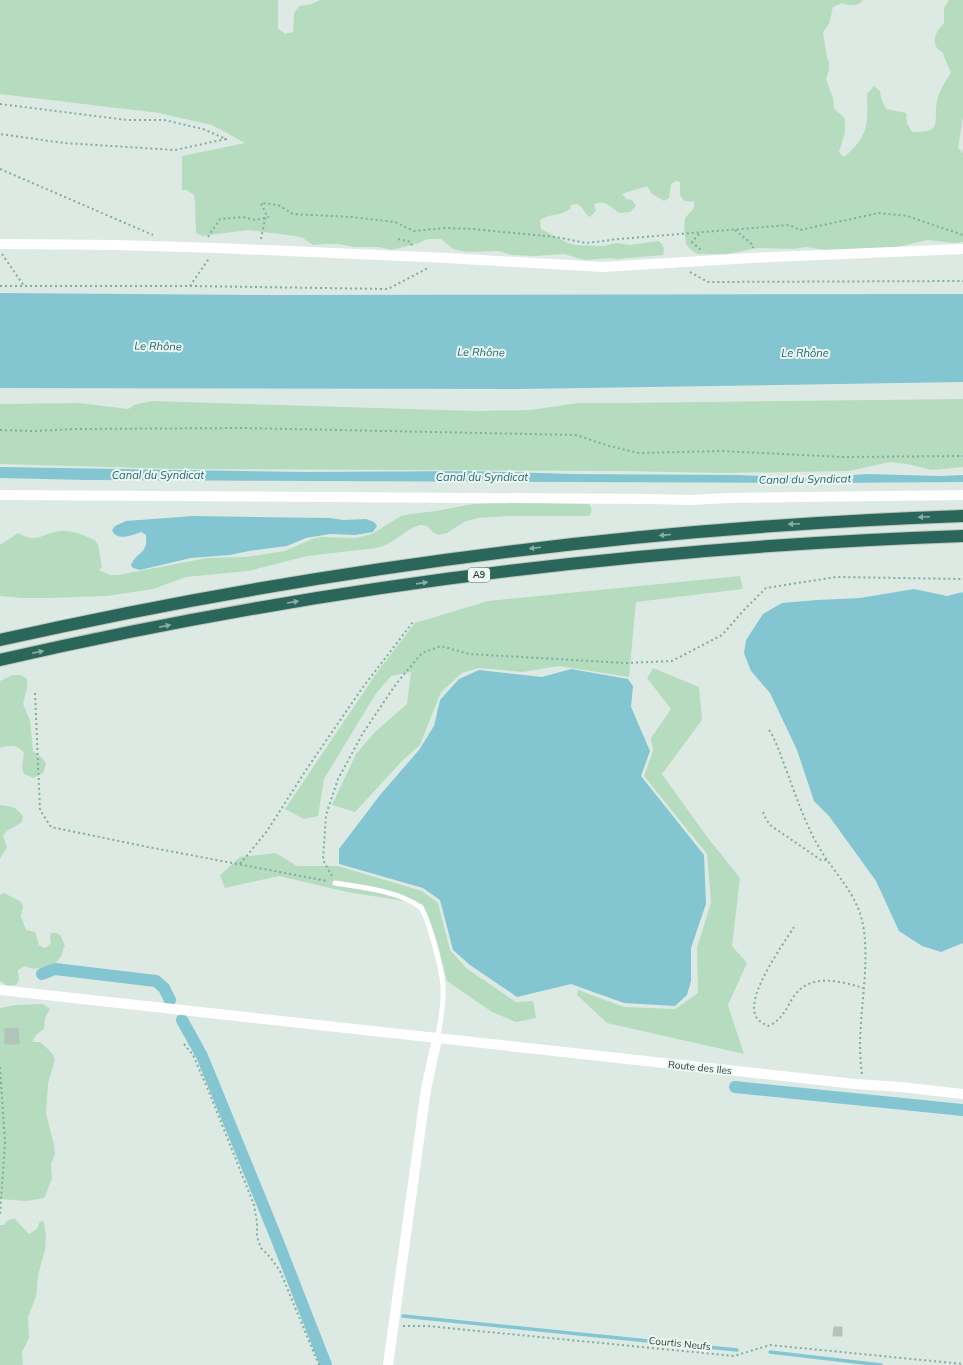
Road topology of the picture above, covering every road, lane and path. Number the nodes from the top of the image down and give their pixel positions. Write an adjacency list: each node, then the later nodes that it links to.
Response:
1 (0, 104): 2 (path)
2 (0, 134)
3 (0, 169): 10 (path)
4 (269, 217): 5 (path)
5 (265, 218): 6 (path); 8 (path); 12 (path)
6 (263, 230)
7 (735, 230): 8 (path); 9 (path); 17 (path)
8 (700, 233): 18 (path)
9 (963, 235)
10 (160, 238)
11 (0, 244): 12 (street)
12 (190, 247): 13 (street)
13 (217, 248): 16 (street); 23 (path)
14 (963, 248): 17 (street)
15 (0, 251): 22 (path)
16 (447, 258): 18 (street); 23 (path)
17 (751, 258): 18 (street)
18 (713, 260)
19 (690, 272): 20 (path)
20 (963, 281)
21 (0, 286): 22 (path)
22 (24, 286): 23 (path)
23 (190, 286)
24 (0, 430): 25 (path)
25 (963, 456)
26 (0, 495): 27 (street)
27 (963, 495)
28 (963, 516): 32 (highway, A9, one-way to 32)
29 (963, 536): 33 (highway, A9, one-way to 29)
30 (963, 579): 39 (path)
31 (413, 622): 38 (path)
32 (0, 640)
33 (0, 660)
34 (35, 693): 38 (path)
35 (769, 730): 37 (path)
36 (763, 812): 37 (path)
37 (828, 860): 41 (path)
38 (240, 864): 39 (path)
39 (335, 883): 43 (lane)
40 (794, 927): 41 (path)
41 (863, 988): 46 (path)
42 (0, 990): 43 (street, Route des Iles)
43 (437, 1039): 46 (street, Route des Iles); 49 (street)
44 (184, 1044): 51 (path)
45 (0, 1067): 48 (path)
46 (863, 1085): 47 (street, Route des Iles)
47 (963, 1094)
48 (0, 1214)
49 (394, 1326): 50 (path, Courtis Neufs); 52 (street)
50 (963, 1364)
51 (319, 1365)
52 (388, 1365)

